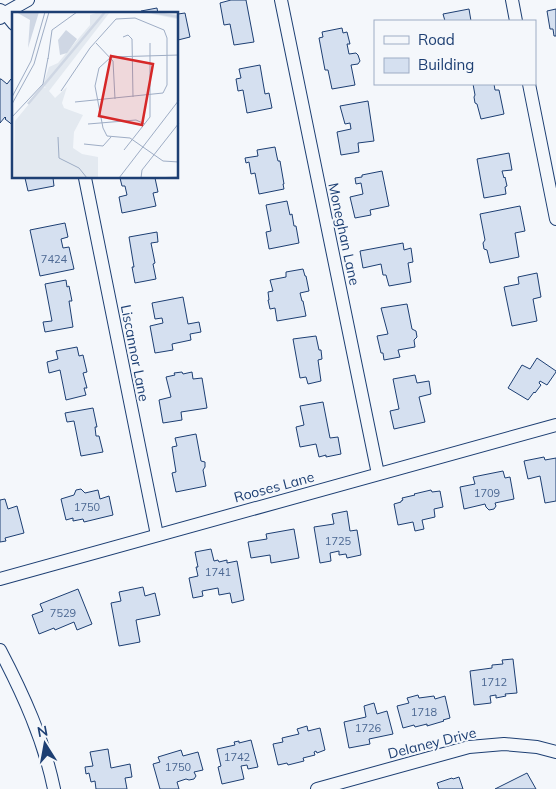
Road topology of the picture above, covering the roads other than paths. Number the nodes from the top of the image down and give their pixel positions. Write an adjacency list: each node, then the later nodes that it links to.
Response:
1 (28, 0): 4 (street)
2 (281, 0): 11 (street, Moneghan Lane)
3 (512, 0): 5 (street)
4 (2, 14): 6 (street)
5 (516, 20)
6 (12, 22)
7 (529, 85): 9 (street)
8 (84, 179): 12 (street, Liscannor Lane)
9 (556, 220)
10 (556, 425): 11 (street, Rooses Lane)
11 (378, 474): 12 (street, Rooses Lane)
12 (157, 535): 13 (street, Rooses Lane)
13 (0, 579)
14 (0, 650): 16 (street)
15 (556, 752): 17 (street, Delaney Drive)
16 (54, 789)
17 (317, 789)

